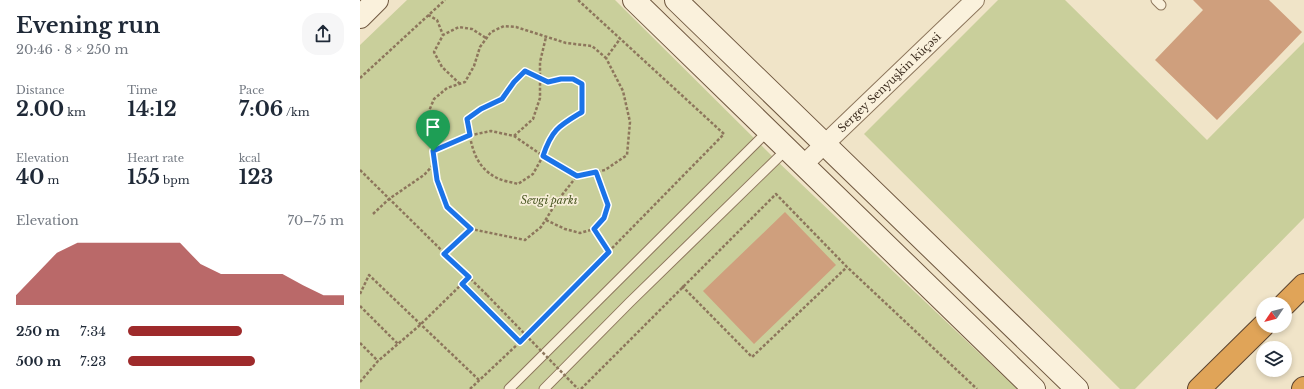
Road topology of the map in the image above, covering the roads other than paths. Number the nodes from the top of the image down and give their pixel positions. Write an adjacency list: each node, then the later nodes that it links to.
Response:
1 (377, 0): 5 (street)
2 (634, 0): 6 (street)
3 (676, 0): 7 (street)
4 (975, 0): 7 (street, Sergey Senyuşkin küçəsi)
5 (360, 17)
6 (769, 130): 8 (street); 13 (lane)
7 (825, 144): 9 (street, Sergey Senyuşkin küçəsi); 16 (street)
8 (788, 148): 9 (street); 14 (lane)
9 (804, 164): 15 (street)
10 (1304, 285): 11 (highway)
11 (1292, 297)
12 (1256, 333): 17 (highway)
13 (509, 389)
14 (544, 389)
15 (1034, 389)
16 (1077, 389)
17 (1199, 389)

